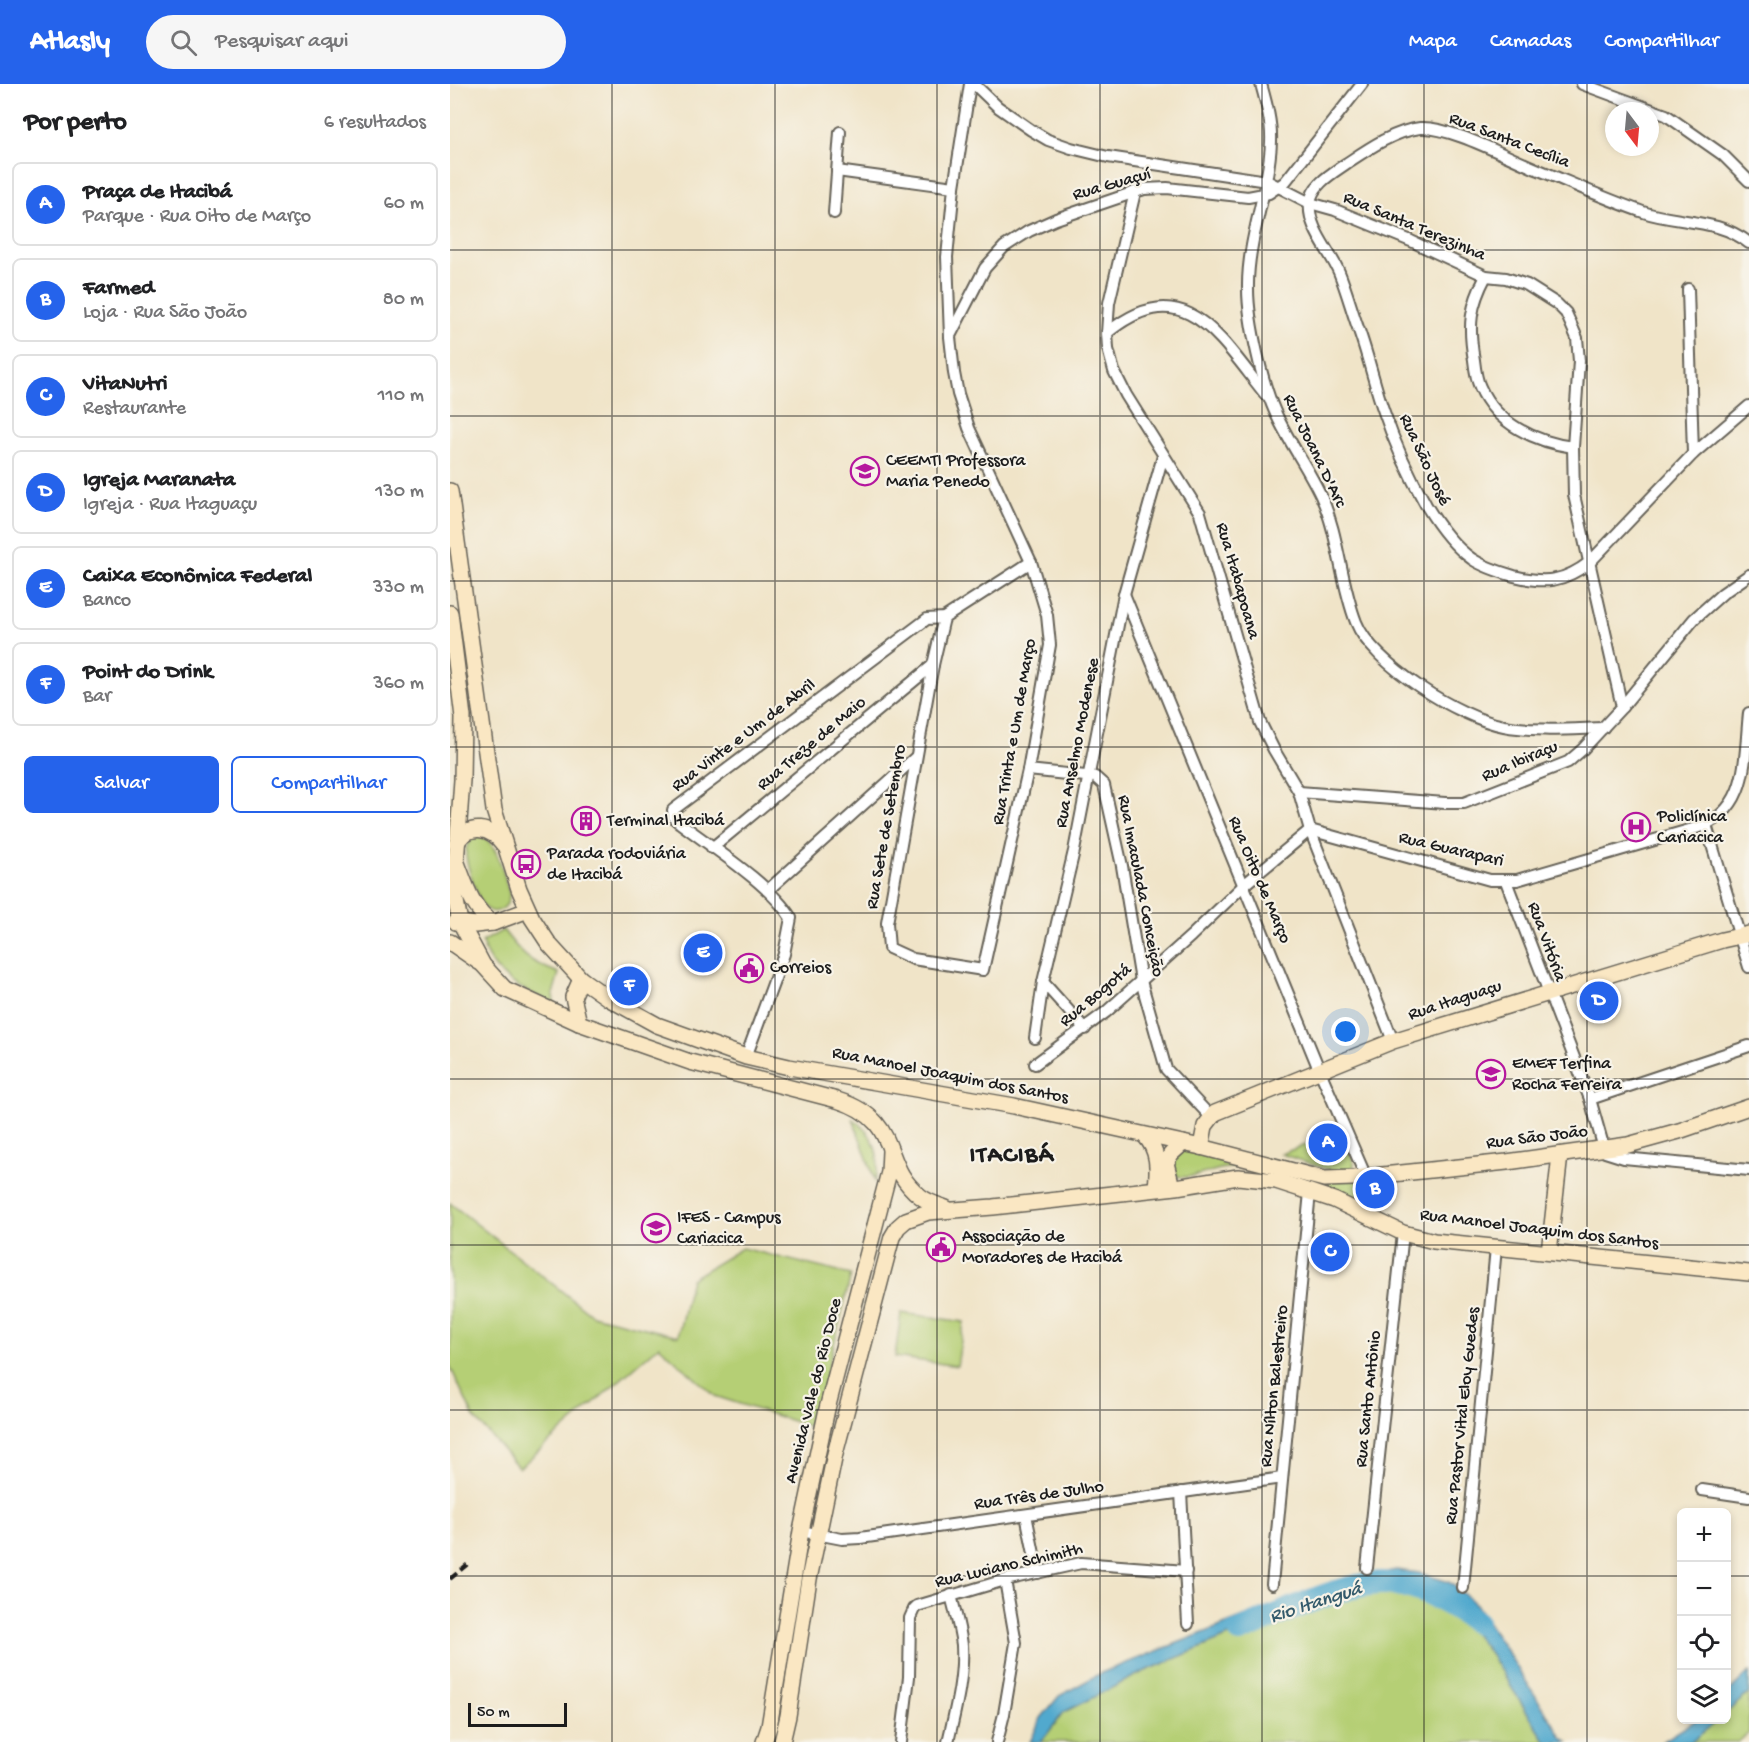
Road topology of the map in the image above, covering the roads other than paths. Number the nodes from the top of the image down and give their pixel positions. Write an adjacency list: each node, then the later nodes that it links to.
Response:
1 (972, 84): 7 (street, Rua Santa Terezinha); 9 (street, Rua Trinta e Um de Março)
2 (1261, 84): 7 (street, Rua Joana D'Arc)
3 (1362, 84): 10 (street, Rua Guaçuí)
4 (1582, 84): 8 (street)
5 (840, 132): 6 (street)
6 (837, 171): 9 (street); 14 (street)
7 (1265, 181): 10 (street, Rua Santa Terezinha); 12 (street, Rua Joana D'Arc)
8 (1749, 181)
9 (954, 187): 19 (street, Rua Trinta e Um de Março)
10 (1279, 187): 12 (street, Rua Guaçuí); 13 (street, Rua Santa Terezinha)
11 (1135, 192): 12 (street, Rua Guaçuí); 18 (street, Rua Itabapoana); 19 (street, Rua Guaçuí)
12 (1263, 195): 20 (street, Rua Joana D'Arc)
13 (1310, 203): 15 (street, Rua Santa Cecília); 16 (street, Rua Santa Terezinha); 27 (street, Rua São José)
14 (834, 213)
15 (1749, 243)
16 (1486, 276): 22 (street, Rua Santa Terezinha); 22 (street)
17 (1688, 289): 23 (street)
18 (1107, 333): 20 (street); 24 (street, Rua Itabapoana)
19 (950, 337): 26 (street, Rua Trinta e Um de Março)
20 (1269, 399): 35 (street, Rua Joana D'Arc)
21 (1749, 406): 23 (street, Rua São José)
22 (1573, 447): 27 (street, Rua Santa Terezinha)
23 (1693, 454): 27 (street, Rua São José)
24 (1163, 456): 29 (street, Rua Anselmo Modenese); 39 (street, Rua Itabapoana)
25 (450, 491): 42 (main road, Rua Manoel Joaquim dos Santos)
26 (1031, 562): 31 (street, Rua Vinte e Um de Abril); 37 (street, Rua Trinta e Um de Março)
27 (1590, 562): 33 (street, Rua Santa Terezinha)
28 (1749, 576): 33 (street, Rua Ibiraçu)
29 (1124, 594): 38 (street, Rua Anselmo Modenese); 46 (street, Rua Oito de Março)
30 (450, 613): 44 (main road)
31 (944, 618): 32 (street, Rua Sete de Setembro); 43 (street, Rua Vinte e Um de Abril)
32 (933, 665): 36 (street, Rua Sete de Setembro); 43 (street, Rua Treze de Maio)
33 (1622, 707): 35 (street, Rua Ibiraçu)
34 (1749, 713): 40 (street, Rua Guarapari)
35 (1604, 728): 39 (street, Rua Ibiraçu)
36 (917, 757): 47 (street); 55 (street, Rua Sete de Setembro)
37 (1028, 770): 38 (street); 55 (street, Rua Trinta e Um de Março)
38 (1089, 776): 57 (street, Rua Imaculada Conceição); 58 (street, Rua Anselmo Modenese)
39 (1299, 792): 41 (street, Rua Itabapoana)
40 (1706, 825): 45 (street, Rua Guarapari); 51 (street)
41 (1310, 830): 45 (street, Rua Guarapari); 46 (street, Rua Bogotá); 63 (street, Rua Itabapoana)
42 (506, 847): 44 (main road); 48 (main road, Rua Manoel Joaquim dos Santos)
43 (712, 848): 47 (street, Rua Vinte e Um de Abril)
44 (454, 850): 49 (main road); 50 (main road)
45 (1506, 881): 59 (street, Rua Vitória)
46 (1245, 884): 57 (street, Rua Bogotá); 67 (street, Rua Oito de Março)
47 (768, 890): 65 (street, Rua Vinte e Um de Abril)
48 (528, 910): 50 (main road); 56 (main road, Rua Manoel Joaquim dos Santos)
49 (455, 922): 50 (main road); 53 (main road)
50 (493, 923)
51 (1745, 934): 54 (street); 59 (main road, Rua Itaguaçu)
52 (450, 942): 53 (main road)
53 (483, 965): 60 (main road)
54 (1749, 967)
55 (983, 970)
56 (581, 979): 60 (main road); 65 (main road, Rua Manoel Joaquim dos Santos)
57 (1141, 981): 61 (street, Rua Bogotá); 70 (street, Rua Imaculada Conceição)
58 (1043, 982): 61 (street); 62 (street, Rua Anselmo Modenese)
59 (1548, 992): 63 (main road, Rua Itaguaçu); 68 (street, Rua Vitória)
60 (579, 1023): 72 (main road)
61 (1085, 1029): 66 (street, Rua Bogotá)
62 (1035, 1038)
63 (1393, 1041): 67 (main road, Rua Itaguaçu)
64 (1749, 1046): 68 (street)
65 (746, 1057): 71 (main road, Rua Manoel Joaquim dos Santos)
66 (1035, 1064)
67 (1320, 1070): 70 (main road, Rua Itaguaçu); 78 (street, Rua Oito de Março)
68 (1590, 1099): 75 (street, Rua Vitória)
69 (1749, 1107): 75 (main road, Rua São João)
70 (1211, 1117): 74 (main road)
71 (1145, 1136): 73 (main road, Rua Manoel Joaquim dos Santos); 81 (main road)
72 (889, 1143): 83 (main road, Avenida Vale do Rio Doce); 93 (main road, Avenida Vale do Rio Doce)
73 (1183, 1143): 74 (main road, Rua Manoel Joaquim dos Santos); 81 (main road)
74 (1201, 1147): 80 (main road, Rua Manoel Joaquim dos Santos)
75 (1604, 1149): 76 (main road, Rua São João); 77 (street)
76 (1560, 1155): 78 (main road, Rua São João); 86 (main road)
77 (1749, 1170)
78 (1366, 1177): 80 (main road, Rua São João)
79 (1226, 1178): 81 (main road, Avenida Vale do Rio Doce); 82 (main road, Rua Manoel Joaquim dos Santos)
80 (1324, 1179)
81 (1164, 1187): 83 (main road, Avenida Vale do Rio Doce)
82 (1310, 1192): 84 (main road, Rua Manoel Joaquim dos Santos); 88 (street, Rua Nílton Balestreiro)
83 (948, 1209): 94 (main road, Avenida Vale do Rio Doce)
84 (1403, 1233): 85 (main road, Rua Manoel Joaquim dos Santos); 95 (street, Rua Santo Antônio)
85 (1496, 1248): 86 (main road, Rua Manoel Joaquim dos Santos); 100 (street, Rua Pastor Vital Eloy Guedes)
86 (1549, 1252): 87 (main road, Rua Manoel Joaquim dos Santos)
87 (1749, 1273)
88 (1282, 1478): 90 (street, Rua Três de Julho); 99 (street, Rua Nílton Balestreiro)
89 (1702, 1490): 91 (street)
90 (1181, 1492): 92 (street, Rua Três de Julho); 96 (street)
91 (1749, 1497)
92 (1026, 1515): 94 (street, Rua Três de Julho); 97 (street)
93 (801, 1530): 94 (street, Rua Três de Julho); 103 (main road, Avenida Vale do Rio Doce)
94 (818, 1534): 104 (main road, Avenida Vale do Rio Doce)
95 (1367, 1568)
96 (1186, 1571): 97 (street, Rua Luciano Schimith); 102 (street)
97 (1038, 1573): 98 (street, Rua Luciano Schimith)
98 (1005, 1580): 101 (street, Rua Luciano Schimith); 107 (street)
99 (1272, 1584)
100 (1463, 1588)
101 (951, 1595): 105 (street, Rua Luciano Schimith); 106 (street)
102 (1188, 1624)
103 (764, 1742)
104 (782, 1742)
105 (900, 1742)
106 (948, 1742)
107 (997, 1742)

